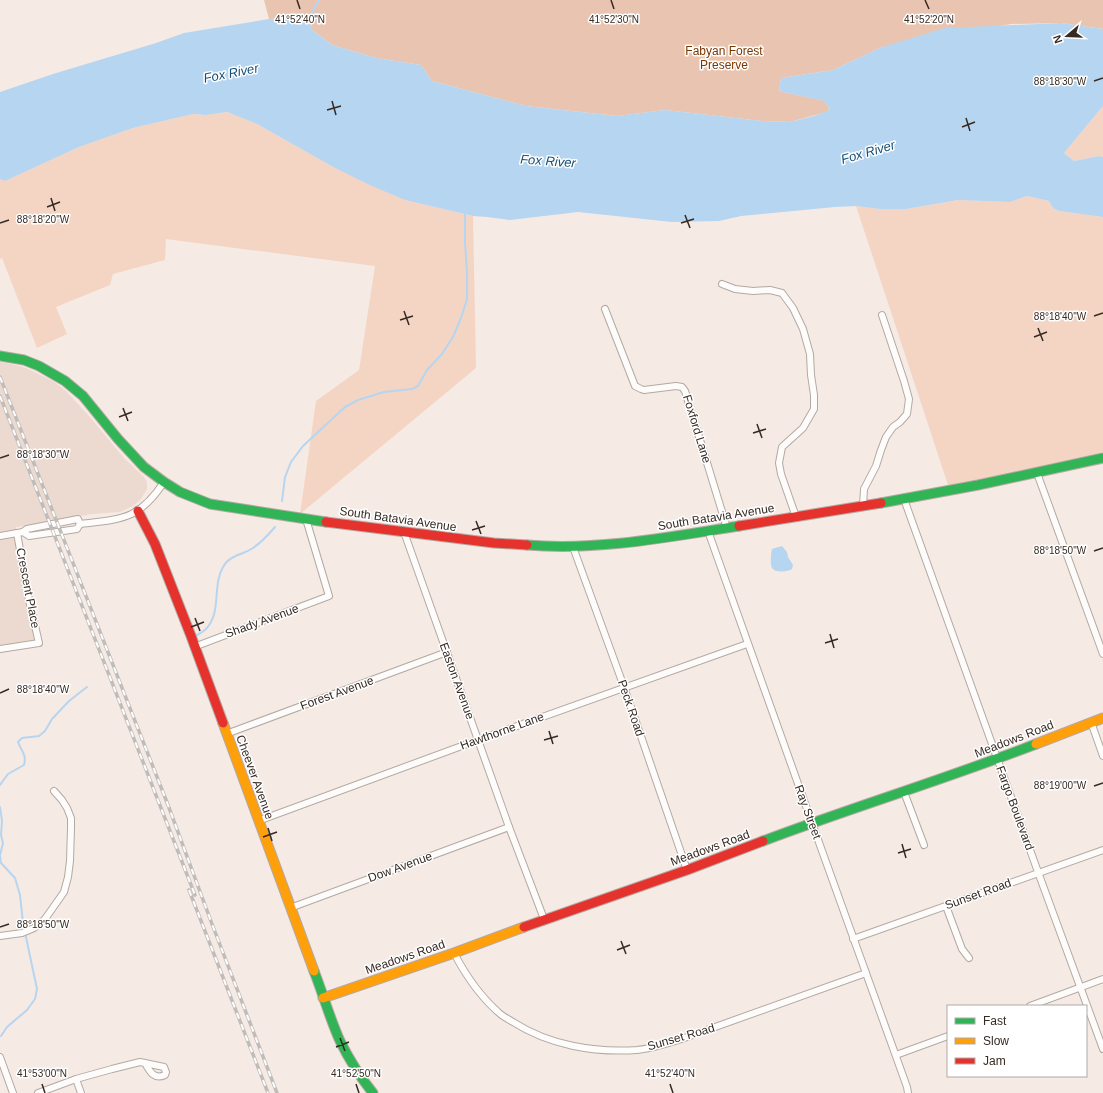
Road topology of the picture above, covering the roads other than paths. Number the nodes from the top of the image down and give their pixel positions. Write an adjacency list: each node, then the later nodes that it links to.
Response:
1 (722, 284): 11 (street)
2 (605, 309): 13 (street, Foxford Lane)
3 (882, 315): 9 (street)
4 (0, 356): 7 (street, South Batavia Avenue)
5 (1103, 458): 6 (street, South Batavia Avenue)
6 (1038, 473): 8 (street, South Batavia Avenue); 23 (street)
7 (164, 482): 10 (street); 12 (street, South Batavia Avenue)
8 (904, 499): 9 (street, South Batavia Avenue); 30 (street, Fargo Boulevard)
9 (862, 506): 11 (street, South Batavia Avenue)
10 (138, 512): 16 (street); 20 (street, Cheever Avenue)
11 (796, 517): 13 (street, South Batavia Avenue)
12 (306, 519): 15 (street, South Batavia Avenue); 20 (street, Shady Avenue)
13 (727, 528): 14 (street, South Batavia Avenue)
14 (708, 531): 18 (street, South Batavia Avenue); 19 (street, Ray Street)
15 (404, 532): 18 (street, South Batavia Avenue); 22 (street, Easton Avenue)
16 (20, 533): 17 (street); 21 (street, Crescent Place)
17 (0, 536)
18 (573, 547): 24 (street, Peck Road)
19 (747, 644): 24 (street, Hawthorne Lane); 34 (street, Ray Street)
20 (194, 647): 27 (street, Cheever Avenue)
21 (0, 649)
22 (447, 652): 27 (street, Forest Avenue); 28 (street, Easton Avenue)
23 (1103, 654)
24 (624, 687): 28 (street, Hawthorne Lane); 38 (street, Peck Road)
25 (1103, 718): 26 (street, Meadows Road)
26 (1091, 722): 29 (street); 30 (street, Meadows Road)
27 (226, 734): 33 (street, Cheever Avenue)
28 (478, 740): 33 (street, Hawthorne Lane); 35 (street, Easton Avenue)
29 (1103, 756)
30 (997, 759): 32 (street, Meadows Road); 39 (street, Fargo Boulevard)
31 (54, 791): 43 (street)
32 (904, 792): 34 (street, Meadows Road); 36 (street)
33 (258, 821): 41 (street, Cheever Avenue)
34 (812, 823): 38 (street, Meadows Road); 44 (street, Ray Street)
35 (509, 827): 41 (street, Dow Avenue); 42 (street, Easton Avenue)
36 (924, 845)
37 (1103, 850): 39 (street, Sunset Road)
38 (687, 870): 42 (street, Meadows Road)
39 (1038, 872): 40 (street, Sunset Road); 49 (street, Fargo Boulevard)
40 (946, 906): 44 (street, Sunset Road); 46 (street)
41 (290, 908): 50 (street, Cheever Avenue)
42 (544, 920): 45 (street, Meadows Road)
43 (0, 936)
44 (853, 939): 47 (street, Ray Street)
45 (454, 953): 47 (street, Sunset Road); 50 (street, Meadows Road)
46 (969, 958)
47 (866, 973): 54 (street, Ray Street)
48 (1103, 979): 49 (street)
49 (1081, 987): 51 (street); 53 (street, Fargo Boulevard)
50 (324, 998): 61 (street, Cheever Avenue)
51 (1033, 1005)
52 (947, 1036): 54 (street)
53 (1103, 1049)
54 (896, 1055): 62 (street, Ray Street)
55 (0, 1057): 58 (street)
56 (145, 1063): 56 (street); 57 (street)
57 (76, 1079): 59 (street); 60 (street)
58 (13, 1093)
59 (38, 1093)
60 (82, 1093)
61 (373, 1093)
62 (908, 1093)

